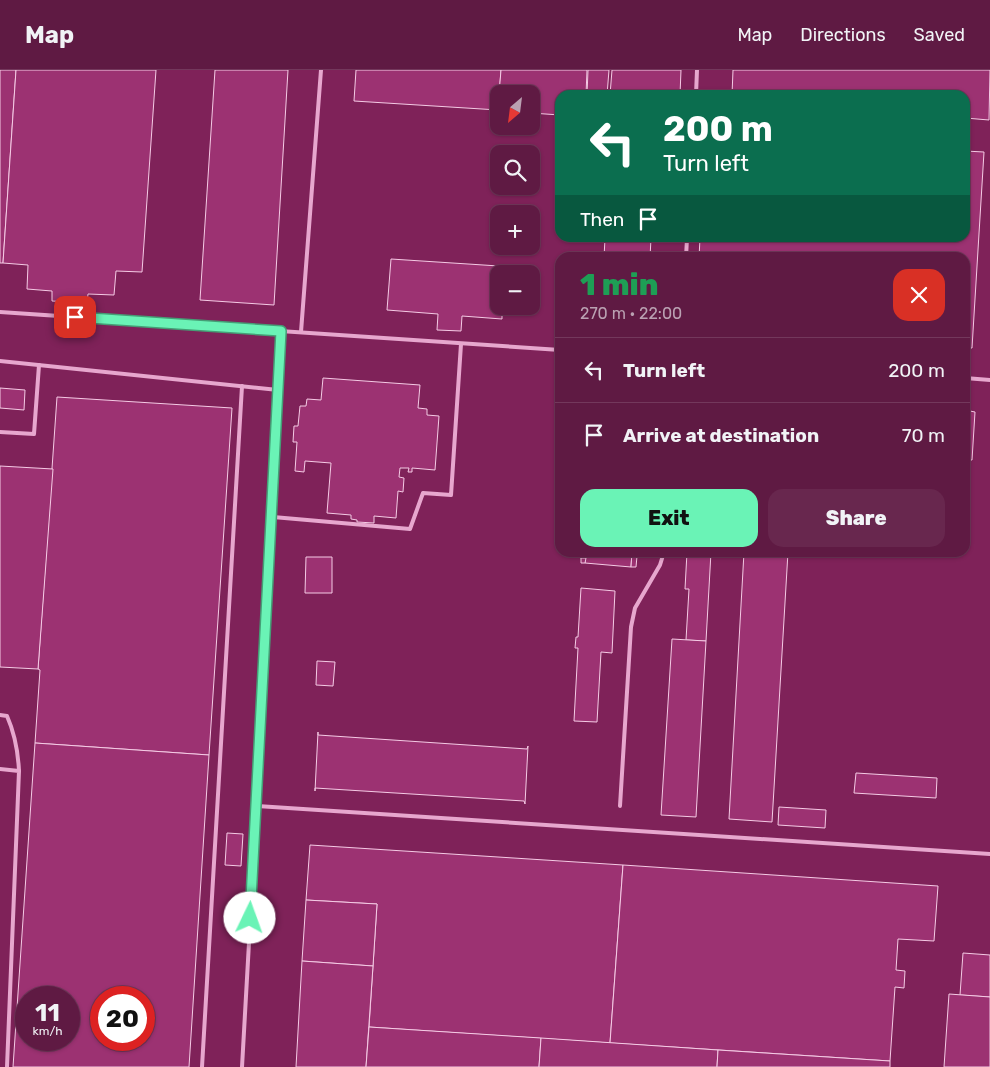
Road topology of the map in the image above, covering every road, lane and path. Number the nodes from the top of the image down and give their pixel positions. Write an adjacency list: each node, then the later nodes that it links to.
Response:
1 (321, 70): 6 (lane)
2 (697, 70): 3 (lane)
3 (696, 90)
4 (0, 312): 5 (lane)
5 (281, 331): 6 (lane); 14 (lane)
6 (301, 332): 7 (lane)
7 (461, 344): 8 (lane); 16 (lane)
8 (555, 350)
9 (0, 361): 10 (lane)
10 (39, 365): 13 (lane); 15 (lane)
11 (970, 378): 12 (lane)
12 (990, 380)
13 (242, 386): 14 (lane); 25 (lane)
14 (278, 390): 16 (lane)
15 (0, 432)
16 (273, 517): 21 (lane)
17 (662, 557): 22 (lane)
18 (0, 715): 20 (lane)
19 (0, 769): 20 (lane)
20 (19, 771): 24 (lane)
21 (257, 806): 23 (lane); 26 (lane)
22 (620, 806)
23 (990, 854)
24 (7, 1067)
25 (202, 1067)
26 (242, 1067)

